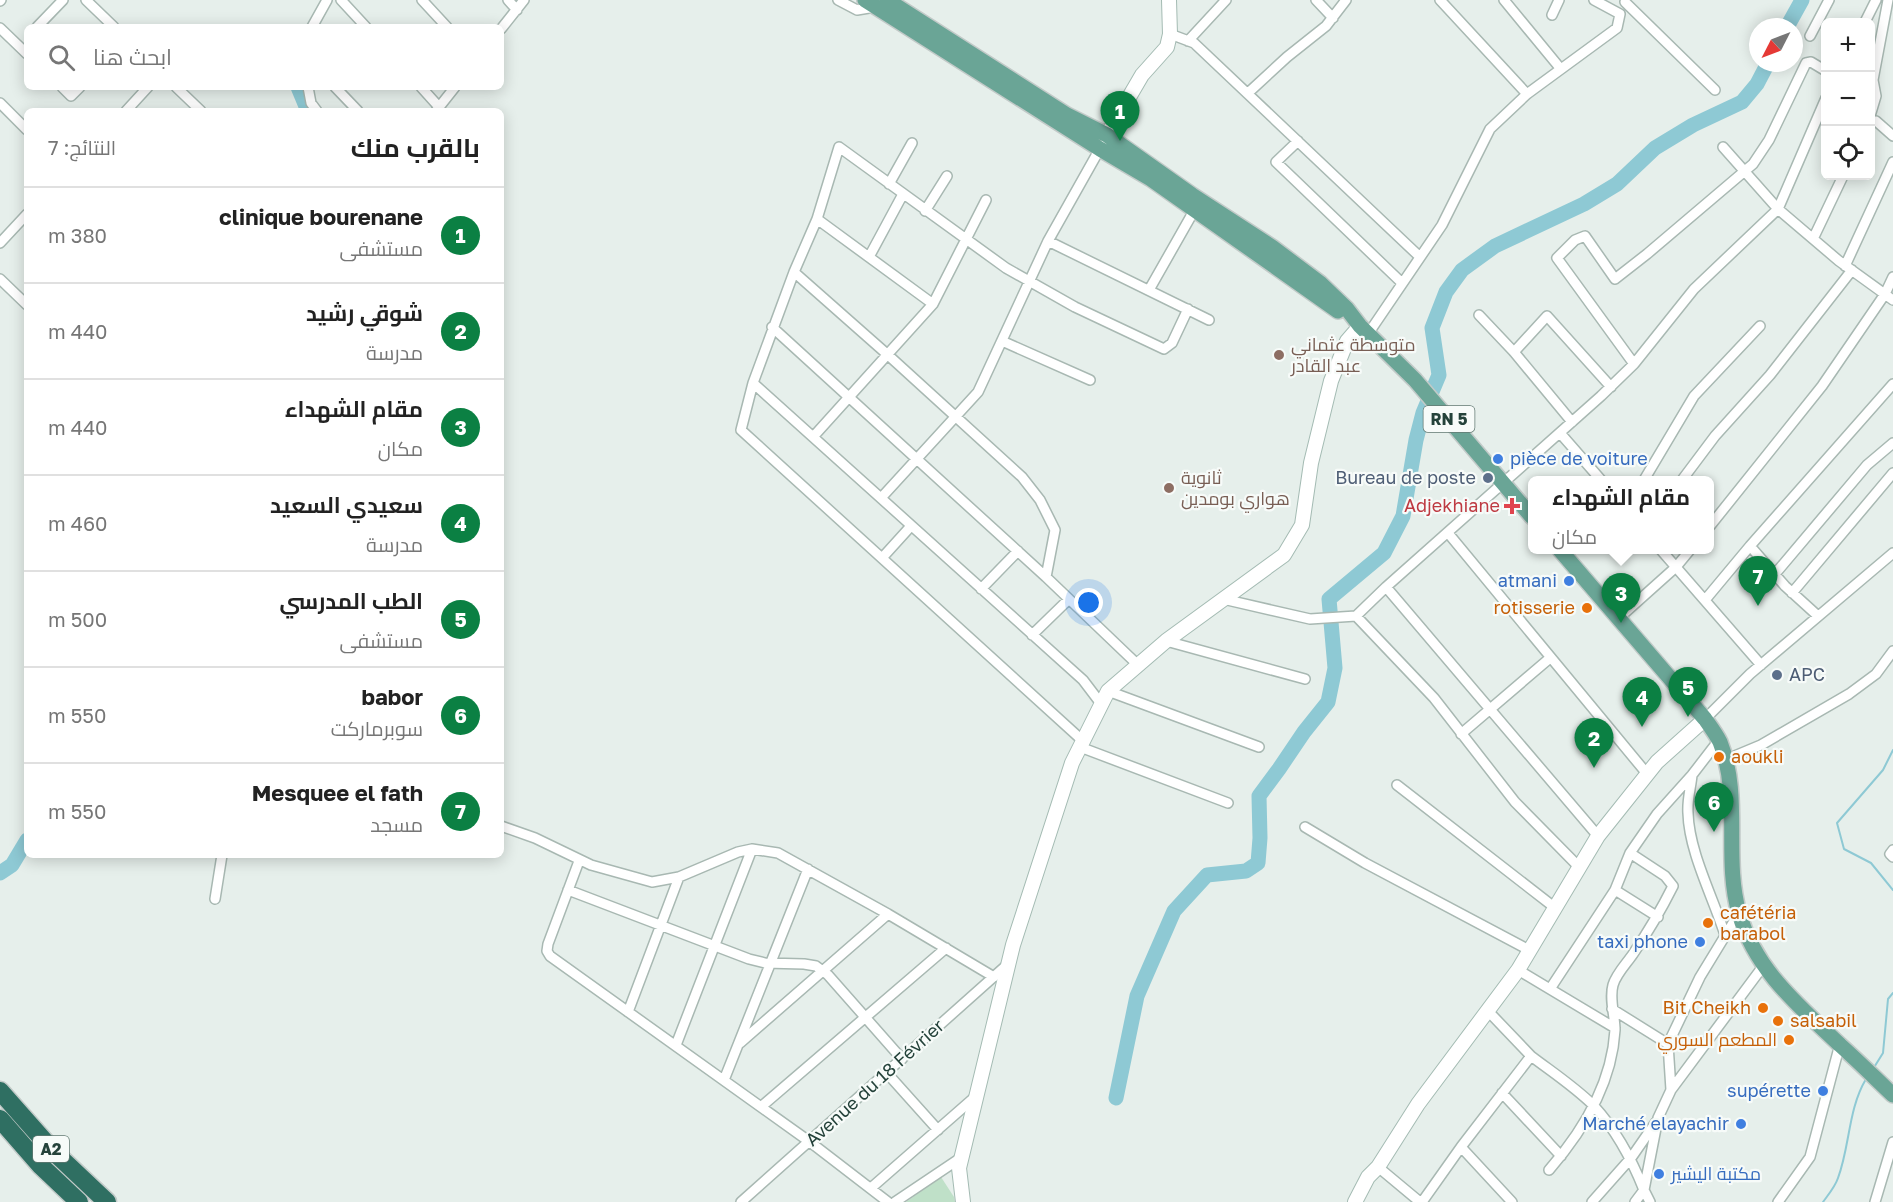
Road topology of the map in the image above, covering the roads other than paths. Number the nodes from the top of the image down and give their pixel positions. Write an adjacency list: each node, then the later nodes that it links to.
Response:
1 (63, 0): 27 (street)
2 (86, 0): 28 (street)
3 (327, 0): 29 (street)
4 (341, 0): 30 (street)
5 (422, 0): 31 (street)
6 (508, 0): 22 (street)
7 (524, 0): 22 (street)
8 (838, 0): 21 (street)
9 (1169, 0): 34 (street)
10 (1226, 0): 37 (street)
11 (1316, 0): 25 (street)
12 (1346, 0): 25 (street)
13 (1440, 0): 52 (street)
14 (1504, 0): 40 (street)
15 (1559, 0): 24 (street)
16 (1594, 0): 23 (street)
17 (1829, 0): 35 (street)
18 (1876, 0): 26 (street)
19 (1888, 0): 53 (street)
20 (1625, 1): 23 (street); 50 (street)
21 (876, 2): 65 (main road, RN 5); 70 (main road, RN 5)
22 (517, 10): 32 (street)
23 (1620, 14): 40 (street)
24 (1552, 15)
25 (1333, 18): 51 (street)
26 (1867, 18)
27 (40, 24)
28 (111, 24)
29 (314, 24)
30 (363, 24)
31 (444, 24)
32 (504, 25)
33 (0, 28): 38 (street)
34 (1170, 34): 37 (street); 65 (street)
35 (1809, 36)
36 (24, 41): 38 (street)
37 (1188, 41): 51 (street)
38 (19, 46): 39 (street)
39 (24, 51)
40 (1560, 68): 52 (street)
41 (1821, 68): 72 (street)
42 (65, 90): 43 (street)
43 (77, 90)
44 (145, 90): 56 (street)
45 (179, 90): 57 (street)
46 (309, 90): 58 (street)
47 (338, 90): 59 (street)
48 (423, 90): 60 (street)
49 (453, 90): 61 (street)
50 (1715, 90)
51 (1248, 93): 67 (street)
52 (1527, 94): 88 (street)
53 (1876, 96): 55 (street)
54 (0, 103): 64 (street)
55 (1875, 103)
56 (129, 108)
57 (198, 108)
58 (315, 108)
59 (355, 108)
60 (437, 108)
61 (439, 108)
62 (1821, 110): 79 (street)
63 (1875, 120): 66 (street)
64 (24, 127)
65 (1107, 135): 70 (street); 104 (main road, RN 5)
66 (1893, 136)
67 (1298, 141): 88 (street); 94 (street)
68 (912, 143): 75 (street)
69 (1723, 147): 72 (street)
70 (1100, 149): 78 (main road, RN 5); 85 (street)
71 (1893, 162): 89 (street)
72 (1745, 172): 79 (street); 108 (street)
73 (947, 176): 80 (street)
74 (1841, 180): 84 (street)
75 (889, 184): 76 (street); 82 (street)
76 (903, 194): 80 (street); 87 (street)
77 (986, 200): 83 (street)
78 (1194, 209): 95 (street); 104 (main road, RN 5)
79 (1778, 209): 84 (street); 108 (street)
80 (925, 211): 83 (street)
81 (24, 217): 86 (street)
82 (817, 219): 87 (street); 90 (street)
83 (964, 239): 93 (street); 98 (street)
84 (1813, 239): 89 (street)
85 (1048, 241): 93 (street); 95 (street)
86 (0, 243)
87 (869, 257): 98 (street)
88 (1420, 257): 94 (street)
89 (1848, 268): 96 (street); 123 (street)
90 (794, 272): 103 (street); 107 (street)
91 (1893, 277): 96 (street)
92 (0, 279): 97 (street)
93 (1030, 281): 99 (street); 105 (street)
94 (1402, 283): 104 (street)
95 (1149, 290): 99 (street)
96 (1889, 297): 127 (street)
97 (24, 302)
98 (933, 304): 107 (street)
99 (1188, 309): 101 (street)
100 (1479, 315): 106 (street)
101 (1209, 320)
102 (1760, 326): 122 (street)
103 (772, 327): 110 (street); 113 (street)
104 (1364, 330): 124 (main road, RN 5); 144 (street)
105 (1002, 341): 109 (street); 114 (street)
106 (1514, 352): 112 (street); 115 (street)
107 (888, 355): 113 (street); 114 (street)
108 (1634, 364): 112 (street)
109 (1090, 380)
110 (753, 382): 117 (street); 136 (street)
111 (1893, 384): 130 (street)
112 (1611, 387): 115 (street)
113 (850, 397): 117 (street); 119 (street)
114 (956, 416): 119 (street); 139 (street)
115 (1572, 422): 116 (street)
116 (1560, 433): 121 (street); 124 (street)
117 (813, 437): 125 (street)
118 (1893, 443): 138 (street)
119 (916, 458): 125 (street); 131 (street)
120 (1893, 473): 142 (street)
121 (1598, 476)
122 (1646, 476)
123 (1685, 476)
124 (1503, 483): 126 (main road, RN 5); 129 (street)
125 (881, 498): 128 (street)
126 (1528, 511)
127 (1714, 521)
128 (911, 526): 136 (street); 141 (street)
129 (1448, 533): 140 (street); 152 (street)
130 (1750, 546): 138 (street); 145 (street)
131 (1018, 551): 139 (street); 141 (street)
132 (1893, 553): 147 (street)
133 (1564, 554): 148 (main road)
134 (1665, 554): 137 (street)
135 (1686, 554): 137 (street)
136 (882, 558): 162 (street)
137 (1676, 567): 145 (street); 148 (street)
138 (1775, 574): 142 (street)
139 (1046, 577): 143 (street)
140 (1386, 587): 146 (street); 158 (street)
141 (981, 589): 149 (street)
142 (1792, 593): 147 (street)
143 (1069, 599): 149 (street); 153 (street)
144 (1223, 599): 146 (street); 150 (street)
145 (1705, 600): 154 (street)
146 (1356, 616): 160 (street)
147 (1818, 616): 154 (street)
148 (1619, 618): 159 (main road)
149 (1032, 635): 157 (street)
150 (1166, 641): 153 (street); 155 (street)
151 (1893, 651): 164 (street)
152 (1550, 658): 158 (street); 165 (street)
153 (1138, 665): 156 (street)
154 (1761, 665): 159 (street)
155 (1305, 679)
156 (1108, 691): 157 (street); 163 (street)
157 (1102, 705): 162 (street)
158 (1490, 710): 160 (street); 171 (street)
159 (1705, 719): 161 (main road); 165 (street)
160 (1461, 734): 178 (street)
161 (1719, 740): 164 (main road); 166 (street)
162 (1082, 744): 168 (street); 194 (street)
163 (1259, 747)
164 (1725, 760): 185 (main road)
165 (1648, 775): 171 (street)
166 (1692, 775): 174 (street); 189 (street)
167 (1397, 785): 184 (street)
168 (1228, 803)
169 (504, 827): 177 (street)
170 (1305, 827): 192 (street)
171 (1598, 836): 178 (street)
172 (752, 849): 179 (street); 180 (street); 190 (street)
173 (1893, 850): 175 (street)
174 (1630, 853): 182 (street); 187 (street)
175 (1893, 857)
176 (221, 858): 183 (street)
177 (579, 861): 180 (street); 181 (street)
178 (1580, 868): 184 (street)
179 (808, 869): 186 (street); 193 (street)
180 (679, 877): 188 (street)
181 (568, 890): 188 (street); 202 (street)
182 (1615, 890): 187 (street); 199 (street)
183 (214, 899)
184 (1554, 907): 192 (street)
185 (1739, 913): 189 (street); 195 (main road)
186 (888, 914): 191 (street); 197 (street)
187 (1658, 917): 200 (street)
188 (661, 925): 190 (street); 202 (street)
189 (1725, 935): 205 (street)
190 (715, 946): 193 (street); 207 (street)
191 (946, 948): 198 (street); 203 (street)
192 (1529, 950): 196 (street)
193 (771, 963): 197 (street); 208 (street)
194 (1008, 964): 198 (street, Avenue du 18 Février); 217 (street)
195 (1764, 965): 206 (main road); 213 (street)
196 (1518, 970): 199 (street); 201 (street)
197 (824, 971): 203 (street); 208 (street)
198 (994, 977): 210 (street, Avenue du 18 Février)
199 (1550, 989): 204 (street)
200 (1612, 1009): 204 (street); 205 (street)
201 (1488, 1011): 209 (street); 229 (street)
202 (628, 1012): 207 (street)
203 (866, 1018): 210 (street); 218 (street)
204 (1615, 1028): 219 (street)
205 (1668, 1044): 213 (street)
206 (1839, 1044): 215 (main road); 245 (street)
207 (676, 1045): 212 (street)
208 (738, 1045): 212 (street)
209 (1531, 1056): 216 (street); 219 (street)
210 (902, 1059): 211 (street, Avenue du 18 Février)
211 (886, 1072): 222 (street); 223 (street, Avenue du 18 Février)
212 (724, 1080): 218 (street)
213 (1671, 1090): 220 (street)
214 (0, 1091): 234 (highway, A2)
215 (1889, 1091)
216 (1502, 1093): 225 (street); 226 (street)
217 (976, 1097): 222 (street); 227 (street)
218 (762, 1106): 223 (street)
219 (1594, 1106): 226 (street); 228 (street)
220 (1658, 1118): 228 (street); 232 (street)
221 (0, 1119): 233 (highway, A2)
222 (938, 1130): 231 (street)
223 (810, 1142): 231 (street); 235 (street, Avenue du 18 Février)
224 (1893, 1142): 246 (street)
225 (1461, 1147): 240 (street); 241 (street)
226 (1561, 1156): 230 (street)
227 (962, 1157): 237 (street); 238 (street)
228 (1631, 1158): 232 (street); 242 (street)
229 (1378, 1167): 239 (street); 240 (street)
230 (1549, 1170)
231 (871, 1188): 236 (street)
232 (1644, 1190): 243 (street); 244 (street)
233 (79, 1202)
234 (107, 1202)
235 (741, 1202)
236 (888, 1202)
237 (895, 1202)
238 (963, 1202)
239 (1354, 1202)
240 (1421, 1202)
241 (1512, 1202)
242 (1592, 1202)
243 (1635, 1202)
244 (1650, 1202)
245 (1778, 1202)
246 (1875, 1202)

